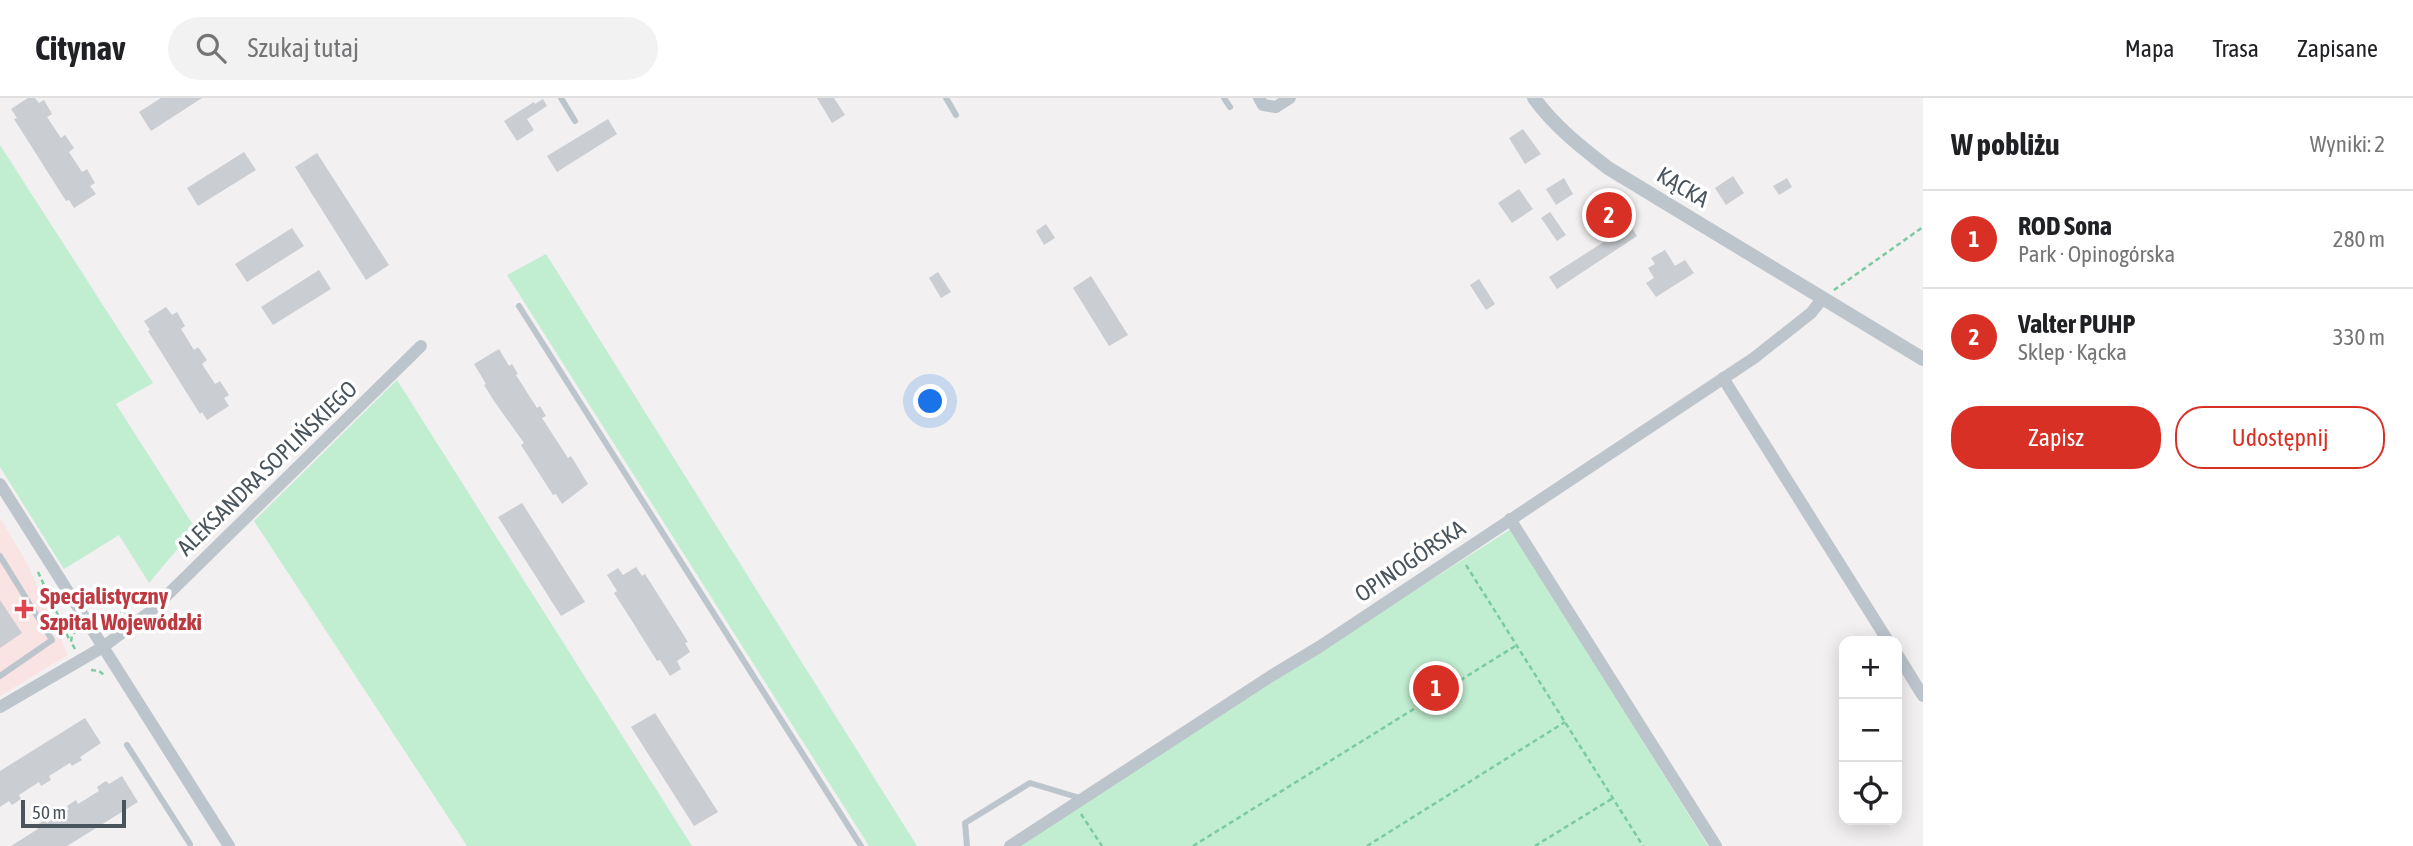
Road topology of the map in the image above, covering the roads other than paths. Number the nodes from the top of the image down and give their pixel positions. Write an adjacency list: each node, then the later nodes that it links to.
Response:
1 (561, 98): 9 (lane)
2 (946, 98): 8 (lane)
3 (1224, 98): 7 (lane)
4 (1259, 98): 5 (street)
5 (1290, 98)
6 (1534, 98): 10 (street, KĄCKA)
7 (1230, 107)
8 (956, 114)
9 (575, 121)
10 (1823, 298): 13 (street, KĄCKA); 14 (street, OPINOGÓRSKA)
11 (519, 306): 28 (lane)
12 (421, 346): 19 (street, ALEKSANDRA SOPLIŃSKIEGO)
13 (1923, 359)
14 (1723, 378): 16 (street, OPINOGÓRSKA); 18 (street)
15 (1, 490): 19 (street)
16 (1510, 519): 25 (street, OPINOGÓRSKA); 31 (street)
17 (0, 556): 21 (lane)
18 (1885, 636)
19 (103, 647): 23 (street, ALEKSANDRA SOPLIŃSKIEGO); 27 (street)
20 (1902, 662): 22 (street)
21 (0, 676)
22 (1923, 696)
23 (0, 707)
24 (127, 745): 26 (lane)
25 (1078, 801): 29 (lane); 30 (street, OPINOGÓRSKA)
26 (190, 845)
27 (229, 846)
28 (861, 846)
29 (967, 846)
30 (1010, 846)
31 (1716, 846)

